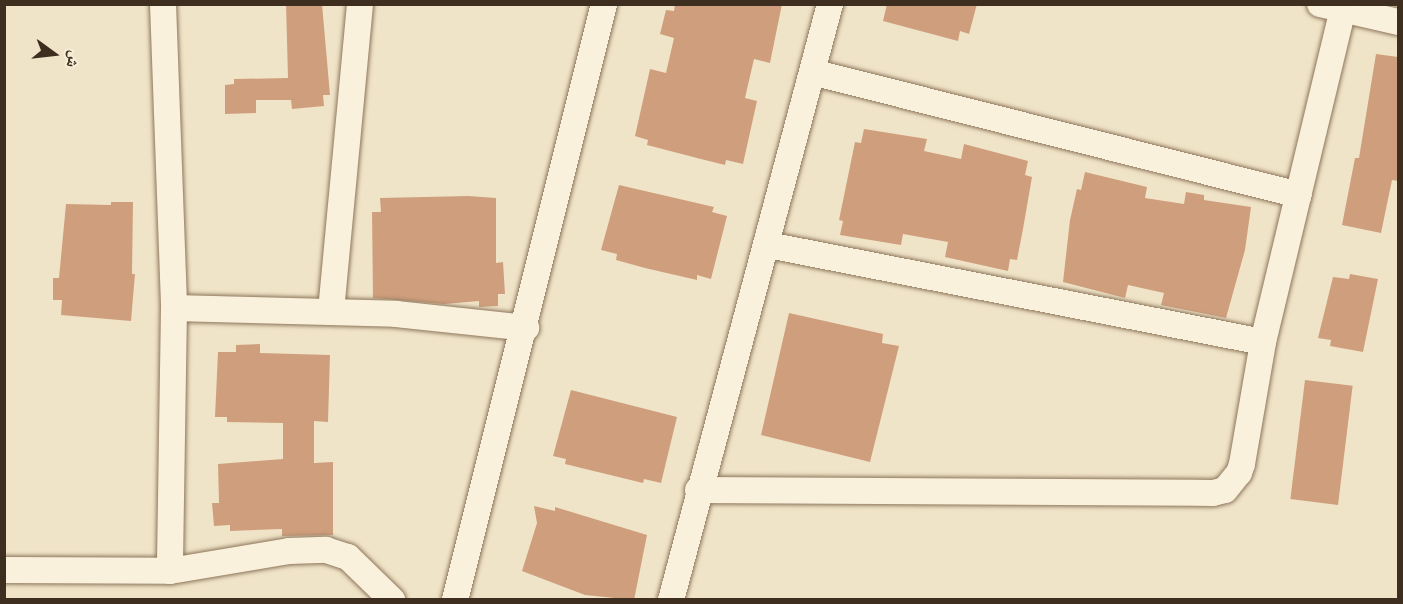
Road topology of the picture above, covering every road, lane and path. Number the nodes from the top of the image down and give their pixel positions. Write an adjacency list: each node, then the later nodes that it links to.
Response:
1 (163, 4): 10 (street)
2 (360, 4): 11 (street)
3 (604, 4): 12 (street)
4 (830, 4): 7 (street)
5 (1331, 7): 6 (street); 8 (street)
6 (1398, 22)
7 (812, 72): 8 (street); 9 (street)
8 (1299, 195): 13 (street)
9 (768, 245): 13 (street); 14 (street)
10 (174, 308): 11 (street); 16 (street)
11 (331, 311): 12 (street)
12 (526, 328): 18 (street)
13 (1263, 342): 14 (street)
14 (698, 490): 19 (street)
15 (4, 570): 16 (street)
16 (170, 571): 17 (street)
17 (392, 600)
18 (456, 600)
19 (671, 600)

